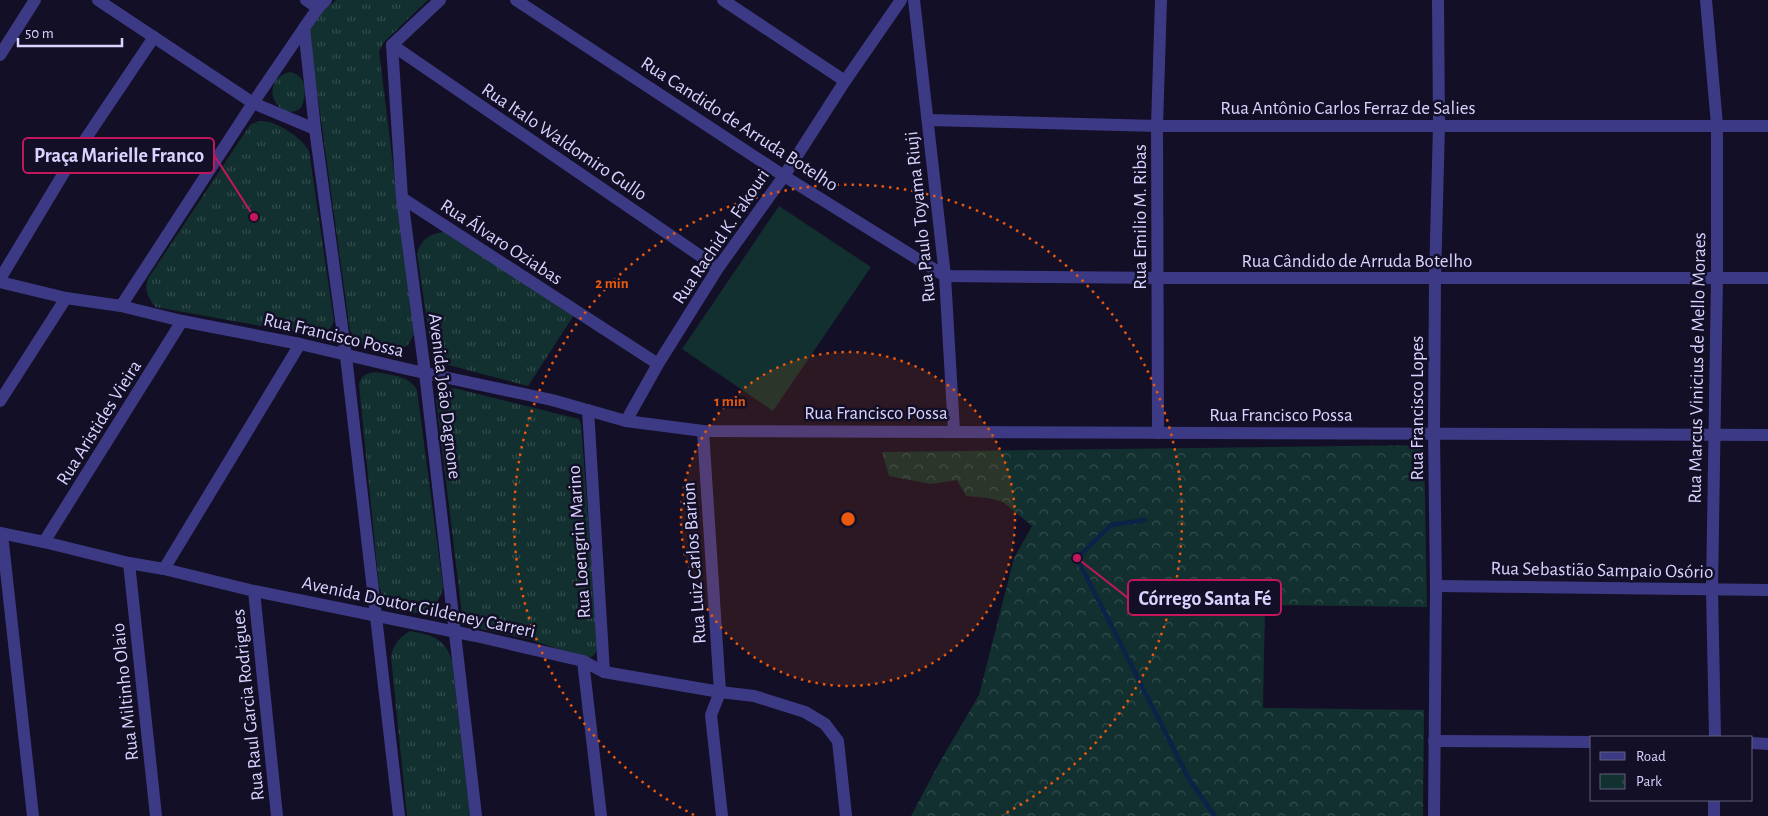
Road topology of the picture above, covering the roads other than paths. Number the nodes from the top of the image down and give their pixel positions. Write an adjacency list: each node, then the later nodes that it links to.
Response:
1 (35, 0): 16 (street)
2 (98, 0): 14 (street)
3 (306, 0): 12 (street)
4 (440, 0): 15 (street)
5 (516, 0): 25 (street, Rua Candido de Arruda Botelho)
6 (723, 0): 17 (street)
7 (901, 0): 17 (street, Rua Rachid K. Fakouri)
8 (914, 0): 19 (street, Rua Paulo Toyama Riuji)
9 (1161, 0): 22 (street, Rua Emilio M. Ribas)
10 (1438, 0): 20 (street, Rua Francisco Lopes)
11 (1706, 0): 21 (street, Rua Marcus Vinicius de Mello Moraes)
12 (322, 4): 13 (street)
13 (304, 28): 18 (street); 24 (street)
14 (154, 37): 18 (street); 33 (street)
15 (392, 45): 26 (street, Avenida João Dagnone); 27 (street, Rua Italo Waldomiro Gullo)
16 (0, 55)
17 (845, 81): 25 (street, Rua Rachid K. Fakouri)
18 (253, 103): 24 (street); 35 (street)
19 (928, 120): 22 (street, Rua Antônio Carlos Ferraz de Salies); 28 (street, Rua Paulo Toyama Riuji)
20 (1439, 125): 21 (street, Rua Antônio Carlos Ferraz de Salies); 22 (street, Rua Antônio Carlos Ferraz de Salies); 32 (street, Rua Francisco Lopes)
21 (1717, 125): 23 (street, Rua Antônio Carlos Ferraz de Salies); 29 (street, Rua Marcus Vinicius de Mello Moraes)
22 (1157, 126): 30 (street, Rua Emilio M. Ribas)
23 (1768, 126)
24 (316, 129): 38 (street)
25 (784, 176): 27 (street, Rua Rachid K. Fakouri); 28 (street, Rua Candido de Arruda Botelho)
26 (402, 198): 39 (street, Rua Álvaro Oziabas); 40 (street, Avenida João Dagnone)
27 (718, 268): 39 (street, Rua Rachid K. Fakouri)
28 (945, 276): 30 (street, Rua Cândido de Arruda Botelho); 45 (street, Rua Paulo Toyama Riuji)
29 (1717, 277): 31 (street, Rua Cândido de Arruda Botelho); 32 (street, Rua Cândido de Arruda Botelho); 48 (street, Rua Marcus Vinicius de Mello Moraes)
30 (1158, 278): 32 (street, Rua Cândido de Arruda Botelho); 46 (street, Rua Emilio M. Ribas)
31 (1768, 278)
32 (1435, 279): 47 (street, Rua Francisco Lopes)
33 (0, 280): 34 (street, Rua Francisco Possa)
34 (66, 298): 35 (street, Rua Francisco Possa); 41 (street)
35 (121, 306): 36 (street, Rua Francisco Possa)
36 (182, 322): 37 (street, Rua Francisco Possa); 51 (street, Rua Aristides Vieira)
37 (300, 344): 38 (street, Rua Francisco Possa); 53 (street)
38 (346, 356): 40 (street, Rua Francisco Possa); 58 (street)
39 (658, 364): 43 (street, Rua Rachid K. Fakouri)
40 (425, 373): 42 (street, Rua Francisco Possa); 59 (street, Avenida João Dagnone)
41 (0, 401)
42 (588, 410): 43 (street, Rua Francisco Possa); 61 (street, Rua Loengrin Marino)
43 (626, 421): 44 (street, Rua Francisco Possa)
44 (703, 431): 45 (street, Rua Francisco Possa); 62 (street, Rua Luiz Carlos Barion)
45 (954, 431): 46 (street, Rua Francisco Possa)
46 (1158, 433): 47 (street, Rua Francisco Possa)
47 (1434, 433): 48 (street, Rua Francisco Possa); 54 (street, Rua Francisco Lopes)
48 (1714, 435): 49 (street, Rua Francisco Possa); 55 (street, Rua Marcus Vinicius de Mello Moraes)
49 (1768, 435)
50 (1, 533): 51 (street, Avenida Doutor Gildeney Carreri); 69 (street)
51 (44, 542): 52 (street, Avenida Doutor Gildeney Carreri)
52 (129, 564): 53 (street, Avenida Doutor Gildeney Carreri); 70 (street, Rua Miltinho Olaio)
53 (164, 569): 57 (street, Avenida Doutor Gildeney Carreri)
54 (1436, 586): 55 (street, Rua Sebastião Sampaio Osório); 64 (street, Rua Francisco Lopes)
55 (1712, 590): 56 (street, Rua Sebastião Sampaio Osório); 63 (street, Rua Marcus Vinicius de Mello Moraes)
56 (1768, 590)
57 (254, 591): 58 (street, Avenida Doutor Gildeney Carreri); 71 (street, Rua Raul Garcia Rodrigues)
58 (376, 616): 59 (street, Avenida Doutor Gildeney Carreri); 72 (street)
59 (456, 632): 60 (street, Avenida Doutor Gildeney Carreri); 73 (street, Avenida João Dagnone)
60 (583, 661): 61 (street, Avenida Doutor Gildeney Carreri); 74 (street)
61 (604, 672): 62 (street, Avenida Doutor Gildeney Carreri)
62 (720, 692): 75 (street); 76 (street, Avenida Doutor Gildeney Carreri)
63 (1714, 736)
64 (1434, 741): 65 (street); 77 (street, Rua Francisco Lopes)
65 (1590, 742)
66 (1753, 744): 67 (street)
67 (1768, 744)
68 (1714, 801): 78 (street)
69 (33, 816)
70 (156, 816)
71 (277, 816)
72 (399, 816)
73 (476, 816)
74 (601, 816)
75 (722, 816)
76 (846, 816)
77 (1434, 816)
78 (1714, 816)

